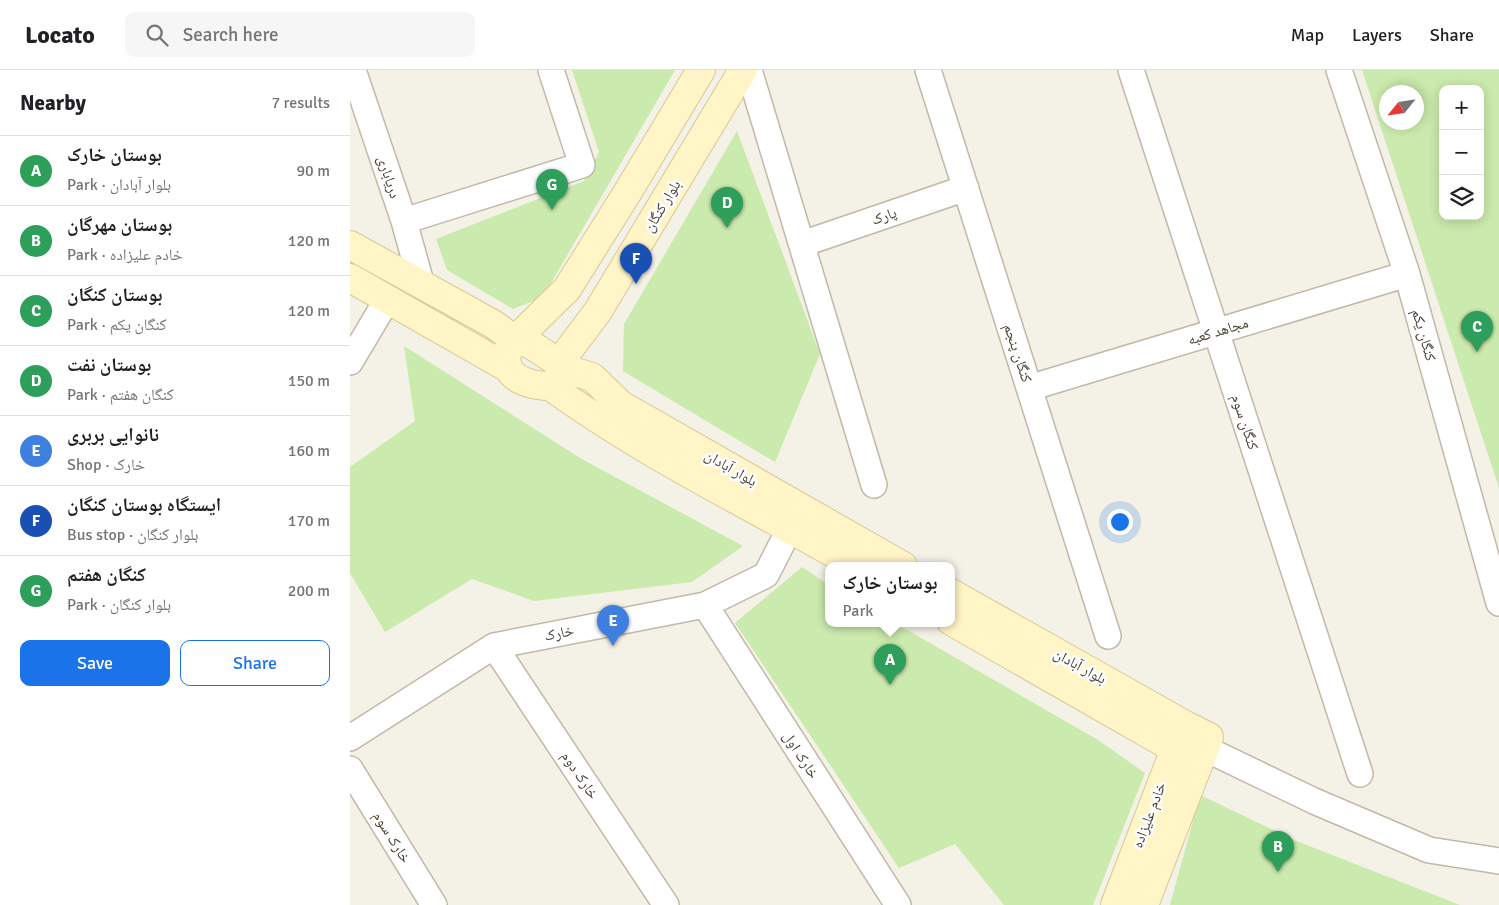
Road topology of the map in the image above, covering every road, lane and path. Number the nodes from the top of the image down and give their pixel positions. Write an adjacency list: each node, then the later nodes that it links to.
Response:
1 (353, 70): 10 (street, دریاباری)
2 (551, 70): 10 (street)
3 (701, 70): 18 (main road)
4 (743, 70): 21 (main road, بلوار کنگان)
5 (750, 70): 11 (street)
6 (928, 70): 9 (street, کنگان پنجم)
7 (1131, 70): 17 (street, کنگان سوم)
8 (1339, 70): 13 (street, کنگان یکم)
9 (966, 188): 11 (street, پارک); 22 (street, کنگان پنجم)
10 (404, 220): 15 (street, دریاباری)
11 (802, 244): 23 (street)
12 (350, 245): 15 (main road)
13 (1407, 274): 17 (street, مجاهد کعبه); 28 (street, کنگان یکم)
14 (350, 278): 16 (main road)
15 (422, 286): 18 (main road)
16 (387, 300): 19 (street); 20 (main road)
17 (1216, 331): 22 (street, مجاهد کعبه); 37 (street, کنگان سوم)
18 (515, 340): 20 (main road); 21 (main road, بلوار آبادان)
19 (350, 362)
20 (508, 368): 21 (main road)
21 (557, 373): 24 (main road, بلوار آبادان)
22 (1029, 388): 31 (street, کنگان پنجم)
23 (874, 484)
24 (795, 519): 25 (main road, بلوار آبادان); 26 (main road, بلوار آبادان); 29 (street, خارک)
25 (851, 562)
26 (895, 562)
27 (955, 595): 34 (main road, بلوار آبادان)
28 (1499, 603)
29 (705, 605): 32 (street, خارک); 41 (street, خارک اول)
30 (955, 623): 35 (main road, بلوار آبادان)
31 (1108, 636)
32 (494, 646): 33 (street, خارک); 40 (street, خارک دوم)
33 (350, 738)
34 (1200, 743): 35 (main road, بلوار آبادان); 38 (street); 43 (main road, خادم علیزاده)
35 (1175, 750): 42 (main road, خادم علیزاده)
36 (350, 769): 39 (street, خارک سوم)
37 (1360, 774)
38 (1499, 860)
39 (434, 905)
40 (666, 905)
41 (898, 905)
42 (1115, 905)
43 (1144, 905)

